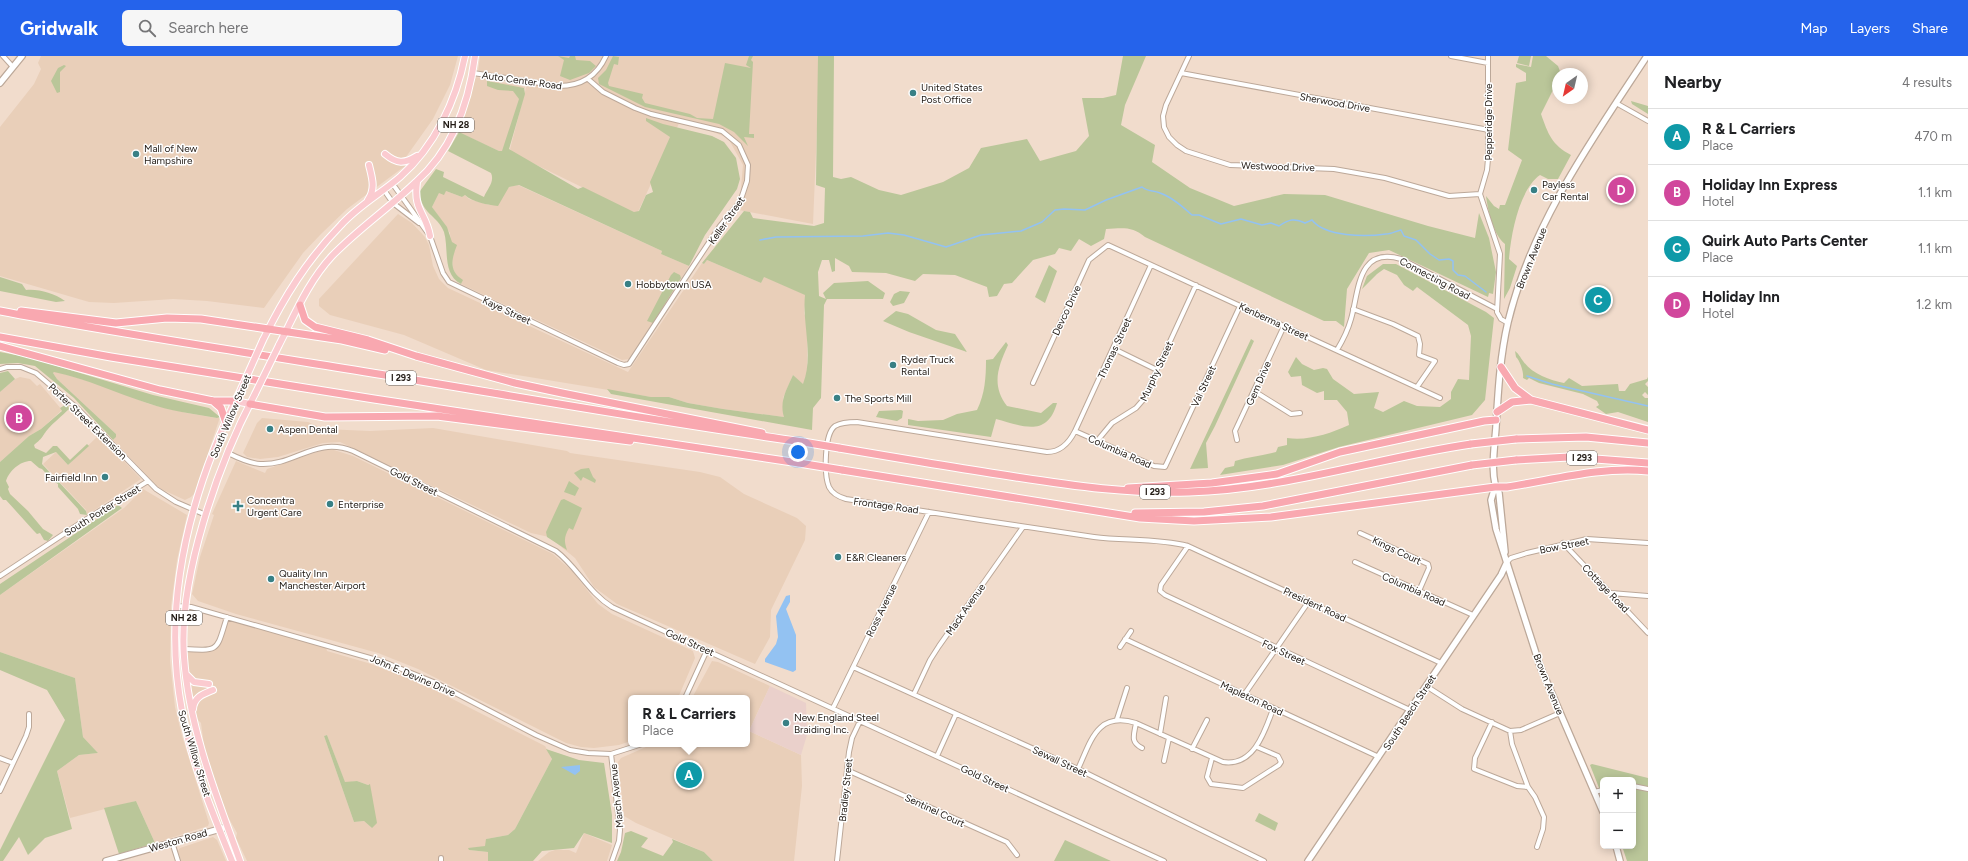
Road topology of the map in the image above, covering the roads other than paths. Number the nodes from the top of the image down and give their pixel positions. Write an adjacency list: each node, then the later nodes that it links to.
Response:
1 (3, 56): 11 (street)
2 (22, 56): 11 (main road)
3 (465, 56): 19 (main road, South Willow Street / NH 28)
4 (475, 56): 13 (main road, South Willow Street / NH 28)
5 (606, 56): 14 (street)
6 (1189, 56): 12 (street, Westwood Drive)
7 (1451, 56): 10 (street)
8 (1488, 56): 10 (street, Pepperidge Drive)
9 (1647, 56): 16 (main road, Brown Avenue)
10 (1488, 63): 18 (street, Pepperidge Drive)
11 (13, 67): 15 (main road)
12 (1181, 73): 18 (street, Sherwood Drive); 25 (street, Westwood Drive)
13 (473, 74): 14 (street, Auto Center Road); 22 (main road, South Willow Street / NH 28)
14 (588, 79): 48 (street, Keller Street)
15 (0, 83)
16 (1616, 103): 17 (street); 39 (main road, Brown Avenue)
17 (1648, 121)
18 (1489, 130): 25 (street, Pepperidge Drive)
19 (422, 153): 20 (main road); 23 (main road, South Willow Street / NH 28)
20 (385, 154)
21 (369, 165): 27 (main road)
22 (417, 182): 26 (main road, South Willow Street / NH 28); 30 (main road)
23 (392, 183): 24 (main road, South Willow Street / NH 28); 26 (street, Kaye Street)
24 (384, 190): 27 (main road, South Willow Street / NH 28); 28 (street, Kaye Street)
25 (1480, 194): 37 (street)
26 (401, 196): 28 (main road, South Willow Street / NH 28); 29 (street, Kaye Street)
27 (365, 203): 41 (main road, South Willow Street / NH 28)
28 (393, 203): 29 (street, Kaye Street); 34 (main road, South Willow Street / NH 28)
29 (421, 224): 30 (street, Kaye Street)
30 (430, 236): 48 (street, Kaye Street)
31 (1108, 245): 32 (street, Kenberma Street); 52 (street, Devco Drive)
32 (1151, 265): 33 (street, Kenberma Street); 45 (street, Thomas Street)
33 (1196, 285): 35 (street, Kenberma Street); 51 (street, Murphy Street)
34 (300, 305): 42 (main road, South Willow Street / NH 28); 47 (highway)
35 (1240, 306): 40 (street, Kenberma Street); 73 (street, Val Street)
36 (1353, 309): 37 (street, Connecting Road); 46 (street, Connecting Road); 53 (street)
37 (1497, 309): 39 (street)
38 (0, 310): 41 (highway); 66 (highway, I 293)
39 (1508, 323): 49 (main road, Brown Avenue)
40 (1284, 326): 46 (street, Kenberma Street); 54 (street, Gem Drive)
41 (268, 329): 42 (highway); 58 (main road, South Willow Street / NH 28, bridge)
42 (286, 332): 47 (highway); 59 (main road, South Willow Street / NH 28, bridge)
43 (0, 337): 70 (highway, I 293)
44 (0, 346): 57 (highway)
45 (1114, 349): 51 (street); 65 (street, Thomas Street)
46 (1337, 350): 53 (street, Kenberma Street)
47 (416, 356): 66 (highway)
48 (624, 365)
49 (1501, 367): 56 (highway); 60 (main road, Brown Avenue)
50 (0, 368): 75 (street, Porter Street Extension)
51 (1157, 370): 68 (street, Murphy Street)
52 (1033, 382)
53 (1417, 387): 55 (street, Kenberma Street)
54 (1254, 391): 61 (street); 67 (street, Gem Drive)
55 (1440, 398)
56 (1531, 400): 60 (highway); 64 (highway)
57 (214, 401): 58 (highway); 62 (highway)
58 (235, 401): 59 (main road); 62 (main road, South Willow Street / NH 28)
59 (250, 404): 70 (highway); 71 (main road, South Willow Street / NH 28)
60 (1497, 412): 63 (main road, Brown Avenue)
61 (1300, 414)
62 (225, 420): 78 (main road, South Willow Street / NH 28)
63 (1496, 420): 76 (main road, Brown Avenue); 77 (highway)
64 (1648, 430)
65 (1075, 431): 68 (street, Columbia Road); 79 (street, Frontage Road)
66 (787, 440): 77 (highway, I 293, bridge)
67 (1237, 440)
68 (1097, 441): 73 (street, Columbia Road)
69 (1648, 443): 77 (highway, I 293, bridge)
70 (675, 444): 80 (highway, I 293, bridge)
71 (228, 453): 81 (main road, South Willow Street / NH 28); 104 (street, Gold Street)
72 (1648, 463): 80 (highway, I 293, bridge)
73 (1165, 467)
74 (1648, 471): 76 (highway)
75 (148, 482): 78 (street, South Porter Street); 89 (street, South Porter Street)
76 (1495, 488): 80 (highway); 88 (main road, Brown Avenue)
77 (1109, 489)
78 (194, 510): 81 (street, South Porter Street); 94 (main road, South Willow Street / NH 28)
79 (929, 512): 82 (street, Frontage Road); 106 (street, Ross Avenue)
80 (1113, 512)
81 (206, 515): 95 (main road, South Willow Street / NH 28)
82 (1023, 527): 86 (street, Frontage Road); 112 (street, Mack Avenue)
83 (1360, 533): 90 (street, Kings Court)
84 (1563, 543): 85 (street, Bow Street); 88 (street, Bow Street); 91 (street, Cottage Road)
85 (1648, 543)
86 (1188, 546): 93 (street, President Road); 103 (street, Fox Street)
87 (1355, 562): 90 (street, Columbia Road)
88 (1507, 562): 96 (main road, South Beech Street); 119 (main road, Brown Avenue)
89 (0, 576)
90 (1419, 591): 96 (street, Columbia Road)
91 (1611, 593): 92 (street); 99 (street, Cottage Road)
92 (1648, 596)
93 (1309, 601): 103 (street); 105 (street, President Road)
94 (175, 606): 95 (street, John E. Devine Drive); 152 (main road, South Willow Street / NH 28)
95 (185, 606): 97 (street, John E. Devine Drive); 102 (main road, South Willow Street / NH 28)
96 (1473, 615): 105 (main road, South Beech Street)
97 (227, 617): 102 (street); 135 (street, John E. Devine Drive)
98 (1131, 631): 100 (street)
99 (1648, 633)
100 (1126, 639): 101 (street); 114 (street, Mapleton Road)
101 (1120, 647)
102 (183, 649): 107 (main road, South Willow Street / NH 28)
103 (1277, 649): 114 (street); 118 (street, Fox Street)
104 (707, 650): 113 (street); 116 (street, Gold Street)
105 (1441, 663): 109 (main road, South Beech Street)
106 (853, 667): 112 (street, Sewall Street); 116 (street, Ross Avenue)
107 (185, 672): 108 (main road); 122 (main road, South Willow Street / NH 28)
108 (209, 684)
109 (1426, 686): 118 (main road, South Beech Street); 126 (street)
110 (1127, 688): 123 (street)
111 (213, 690): 122 (main road)
112 (914, 694): 121 (street, Sewall Street)
113 (686, 695)
114 (1244, 695): 117 (street, Mapleton Road)
115 (1166, 698): 129 (street)
116 (833, 708): 125 (street, Gold Street)
117 (1273, 708): 131 (street); 137 (street, Mapleton Road)
118 (1410, 710): 137 (main road, South Beech Street)
119 (1560, 713): 128 (street); 149 (main road, Brown Avenue)
120 (29, 714): 141 (street)
121 (956, 714): 136 (street); 142 (street, Sewall Street)
122 (193, 715): 151 (main road, South Willow Street / NH 28)
123 (1117, 720): 127 (street); 142 (street)
124 (1208, 720): 134 (street)
125 (860, 721): 136 (street, Gold Street); 143 (street, Bradley Street)
126 (1492, 722): 128 (street); 144 (street)
127 (1136, 723): 129 (street); 133 (street)
128 (1510, 731): 144 (street)
129 (1160, 734): 130 (street)
130 (1169, 738): 134 (street); 140 (street)
131 (1257, 746): 139 (street); 139 (street)
132 (633, 747): 135 (street, John E. Devine Drive)
133 (1142, 748)
134 (1192, 749): 139 (street)
135 (611, 754): 161 (street, March Avenue)
136 (937, 756): 163 (street, Gold Street)
137 (1379, 757): 165 (main road, South Beech Street)
138 (0, 758): 141 (street)
139 (1212, 758)
140 (1164, 761)
141 (13, 763): 147 (street)
142 (1078, 769): 164 (street, Sewall Street)
143 (847, 770): 156 (street, Sentinel Court); 162 (street, Bradley Street)
144 (1528, 787): 154 (street)
145 (1636, 787): 146 (street)
146 (1648, 789)
147 (0, 791)
148 (1600, 791): 149 (street)
149 (1594, 792): 150 (main road, Brown Avenue)
150 (1600, 805)
151 (227, 827): 152 (main road, Weston Road); 160 (main road, South Willow Street / NH 28)
152 (219, 829): 153 (main road, Weston Road); 159 (main road, South Willow Street / NH 28)
153 (172, 842): 157 (main road, Weston Road); 158 (street)
154 (1537, 847)
155 (1617, 849): 166 (main road)
156 (1017, 855)
157 (106, 861)
158 (178, 861)
159 (232, 861)
160 (240, 861)
161 (612, 861)
162 (837, 861)
163 (1164, 861)
164 (1264, 861)
165 (1308, 861)
166 (1620, 861)

